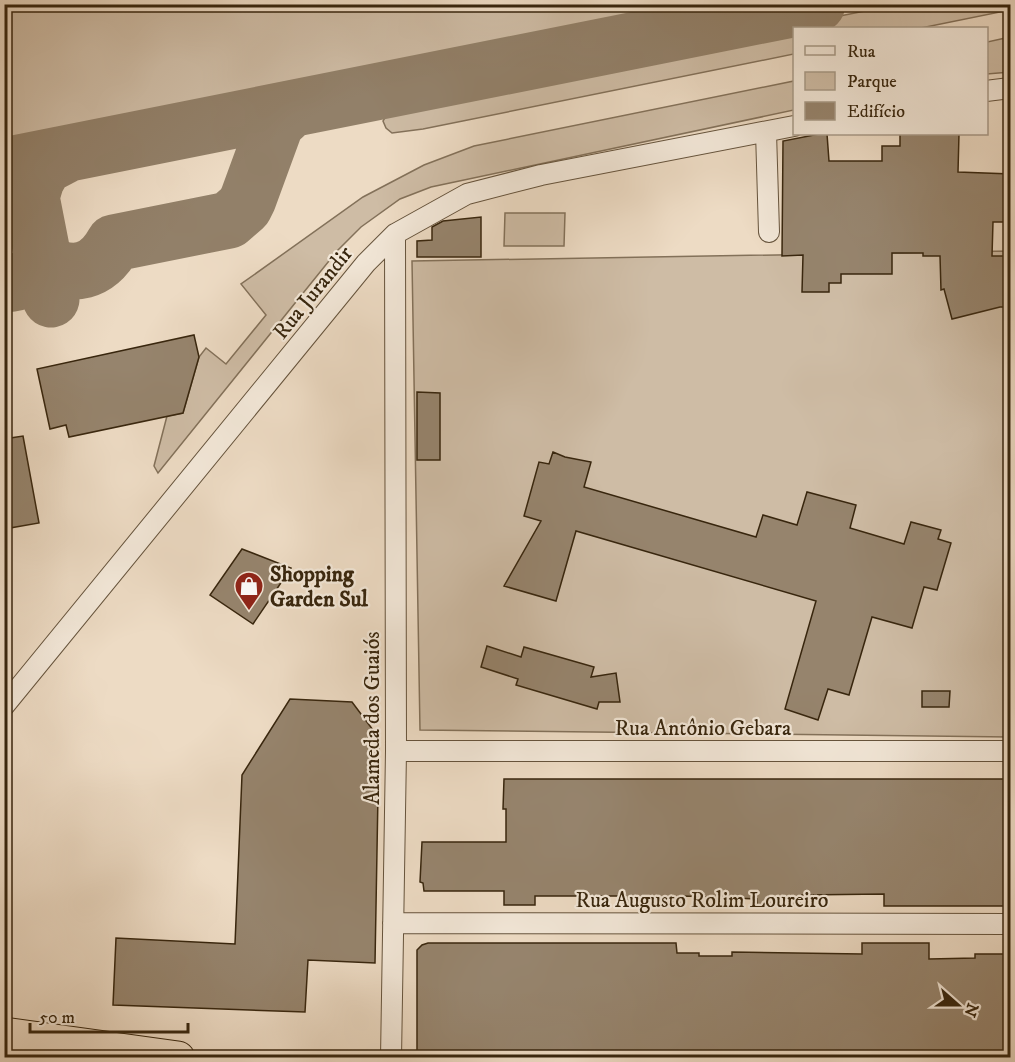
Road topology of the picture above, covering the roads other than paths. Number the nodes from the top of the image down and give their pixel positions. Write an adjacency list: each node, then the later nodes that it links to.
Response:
1 (1011, 88): 2 (street)
2 (988, 91)
3 (793, 126): 4 (street, Rua Jurandir)
4 (766, 132): 5 (street); 6 (street, Rua Jurandir)
5 (769, 232)
6 (395, 234): 7 (street, Rua Jurandir); 8 (street, Alameda dos Guaiós)
7 (4, 706)
8 (396, 751): 9 (street, Rua Antônio Gebara); 10 (street, Alameda dos Guaiós)
9 (1011, 751)
10 (393, 923): 11 (street, Rua Augusto Rolim Loureiro); 14 (street, Alameda dos Guaiós)
11 (1011, 924)
12 (4, 1034): 13 (highway)
13 (178, 1058)
14 (391, 1058)

